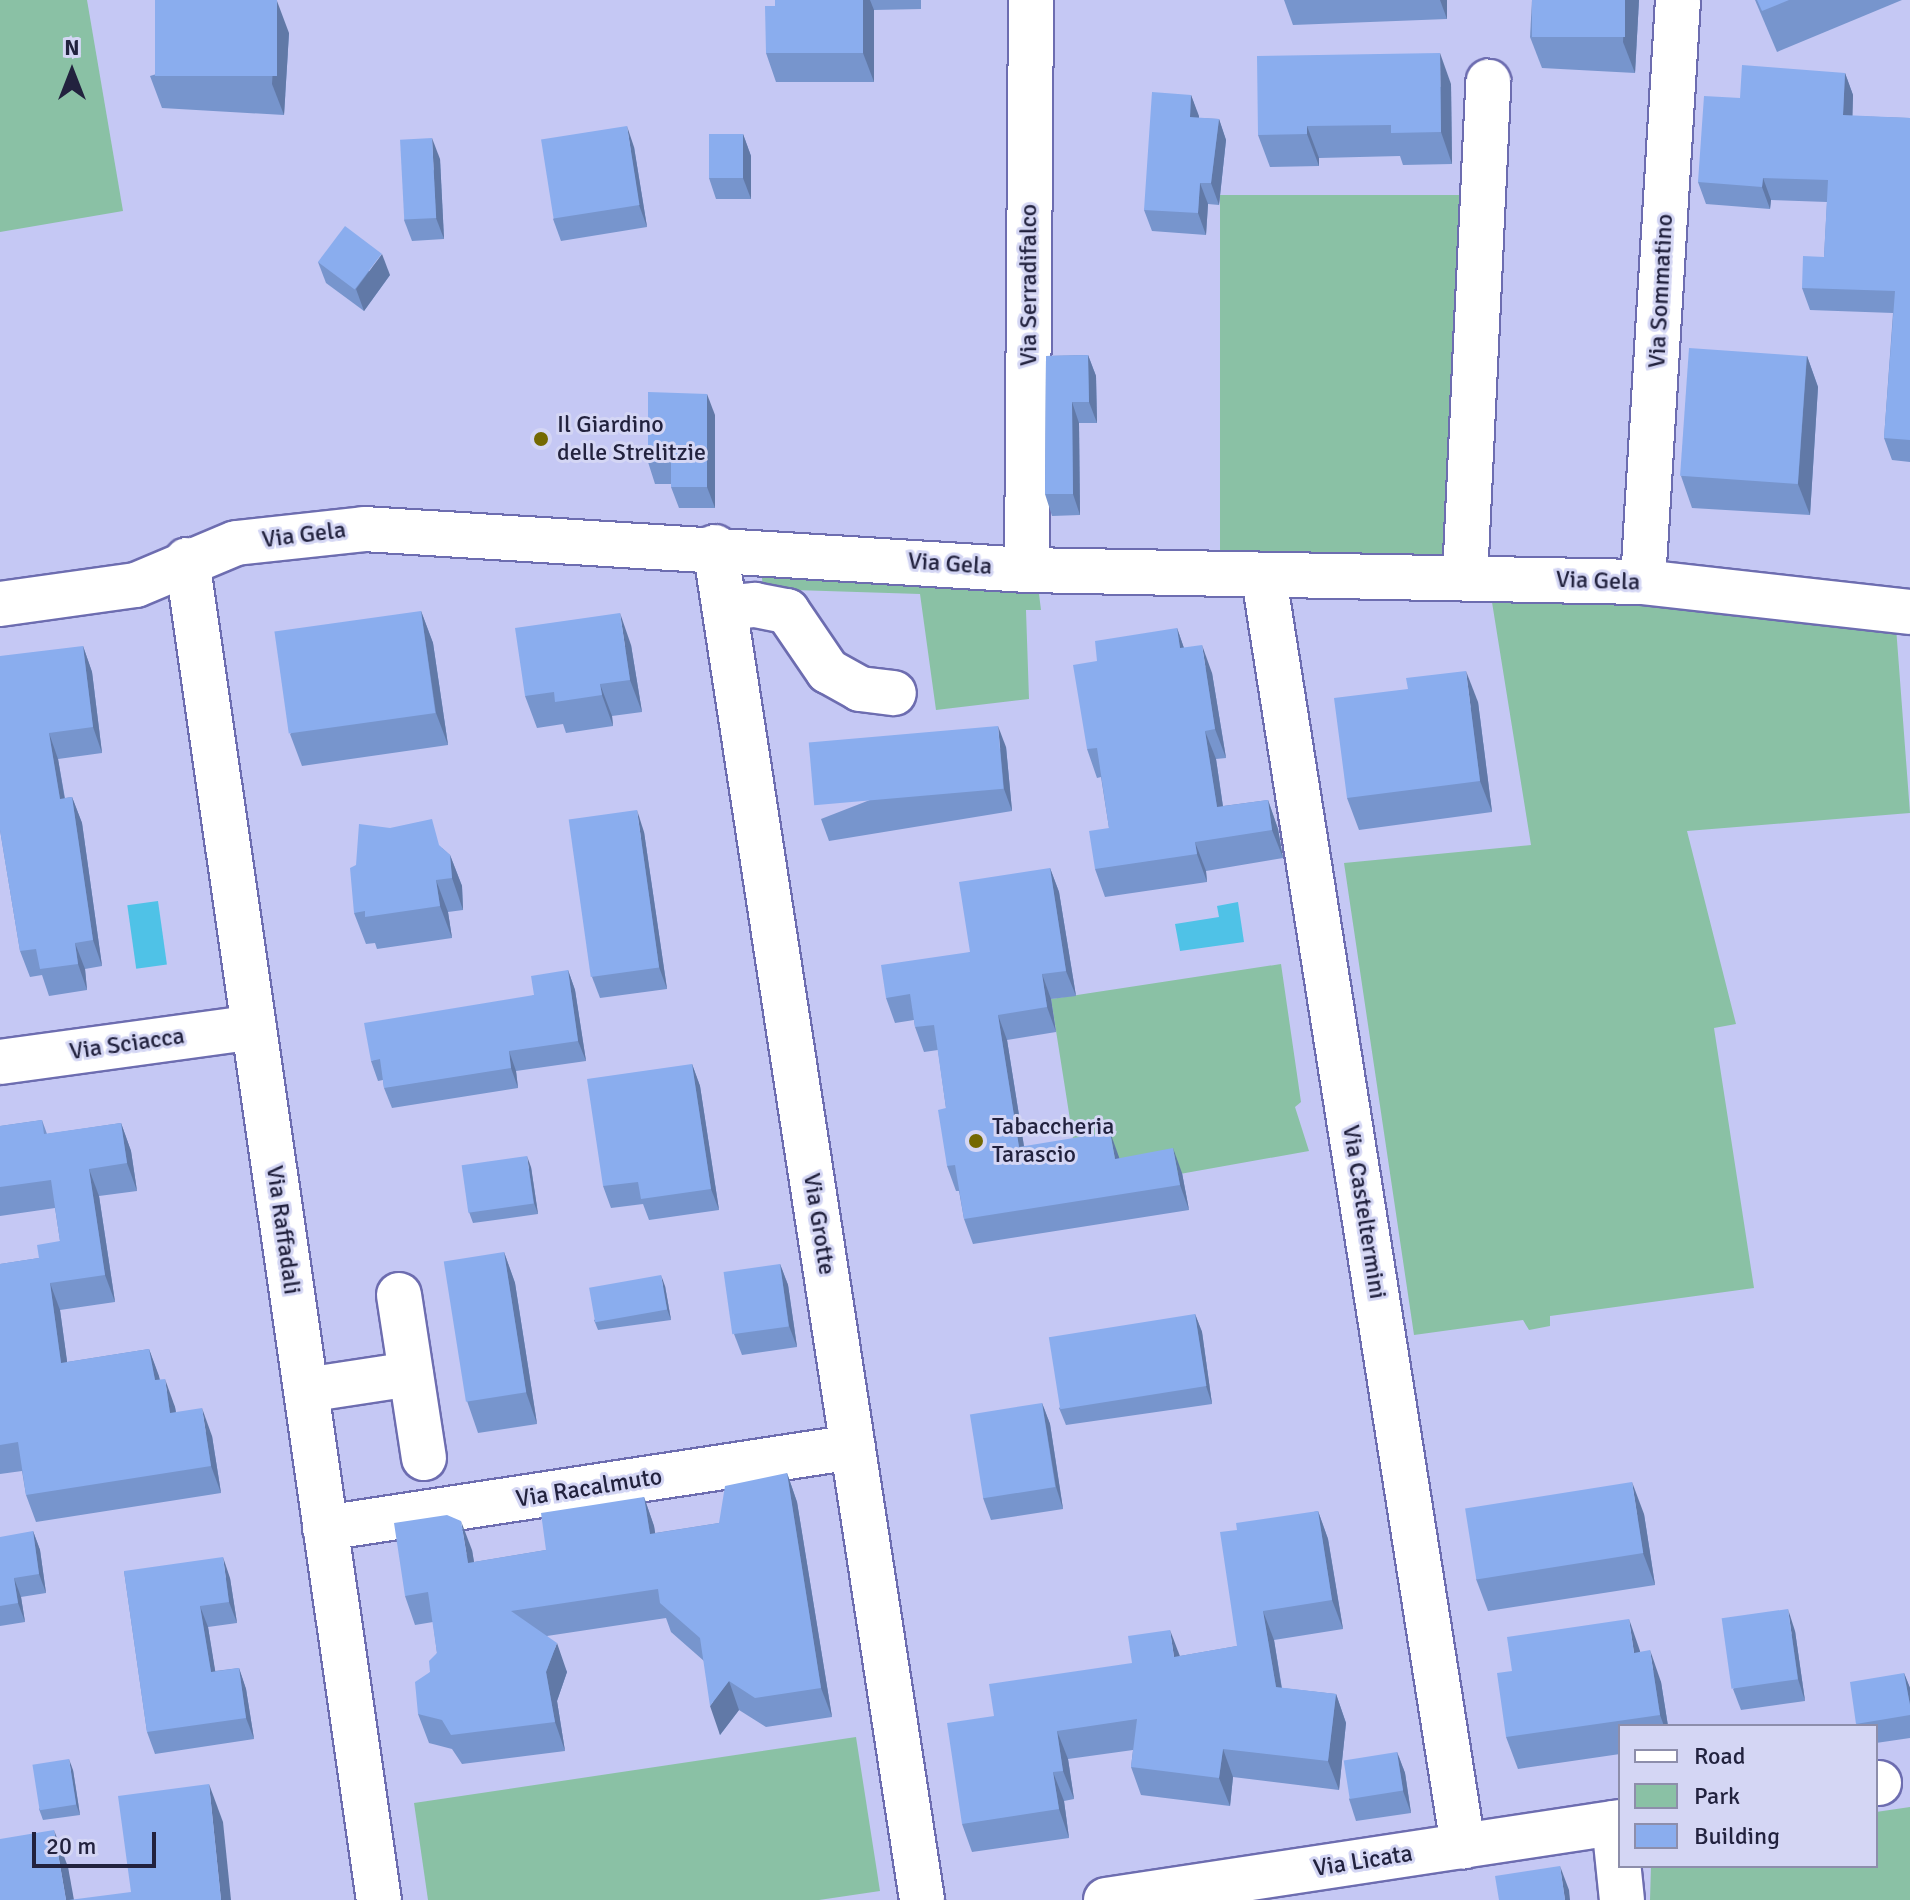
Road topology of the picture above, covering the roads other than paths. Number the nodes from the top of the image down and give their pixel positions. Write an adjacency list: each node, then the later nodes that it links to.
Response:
1 (1031, 0): 6 (street, Via Serradifalco)
2 (1678, 0): 9 (street, Via Sommatino)
3 (1488, 82): 8 (street)
4 (715, 547): 5 (street, Via Gela); 6 (street, Via Gela); 11 (street, Via Grotte)
5 (187, 560): 10 (street, Via Gela); 14 (street, Via Raffadali)
6 (1027, 570): 7 (street, Via Gela)
7 (1264, 578): 8 (street, Via Gela); 23 (street, Via Casteltermini)
8 (1465, 578): 9 (street, Via Gela)
9 (1643, 582): 12 (street, Via Gela)
10 (0, 604)
11 (725, 608): 13 (street); 19 (street, Via Grotte)
12 (1910, 612)
13 (894, 693)
14 (254, 1027): 15 (street, Via Sciacca); 18 (street, Via Raffadali)
15 (0, 1062)
16 (399, 1295): 17 (street)
17 (411, 1374): 18 (street); 20 (street)
18 (306, 1390): 21 (street, Via Raffadali)
19 (853, 1447): 21 (street, Via Racalmuto); 26 (street, Via Grotte)
20 (424, 1458)
21 (325, 1528): 25 (street, Via Raffadali)
22 (1617, 1823): 23 (street, Via Licata)
23 (1463, 1846): 27 (street, Via Licata)
24 (1620, 1868): 28 (street)
25 (379, 1900)
26 (922, 1900)
27 (1106, 1900)
28 (1622, 1900)

